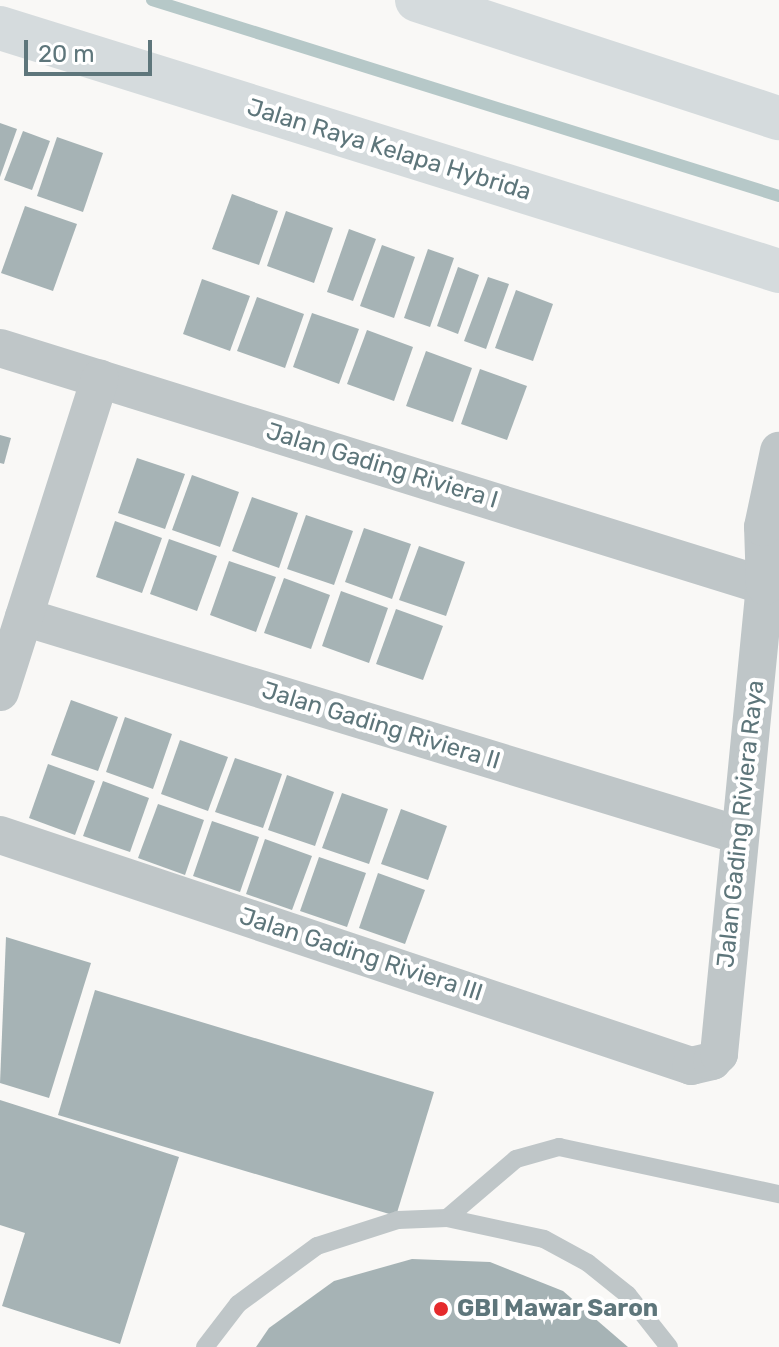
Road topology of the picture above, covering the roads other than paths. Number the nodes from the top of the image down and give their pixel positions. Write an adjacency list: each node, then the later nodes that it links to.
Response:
1 (417, 0): 3 (main road)
2 (0, 28): 4 (main road, Jalan Raya Kelapa Hybrida)
3 (779, 118)
4 (779, 271)
5 (0, 348): 6 (street, Jalan Gading Riviera I)
6 (100, 379): 8 (street, Jalan Gading Riviera I); 9 (street)
7 (779, 451): 8 (street, Jalan Gading Riviera Raya)
8 (765, 586): 12 (street, Jalan Gading Riviera Raya)
9 (24, 617): 10 (street); 12 (street, Jalan Gading Riviera II)
10 (0, 692)
11 (0, 835): 13 (street, Jalan Gading Riviera III)
12 (739, 835): 13 (street, Jalan Gading Riviera Raya)
13 (719, 1054)
14 (779, 1194): 15 (lane)
15 (447, 1218): 16 (lane); 17 (lane)
16 (205, 1347)
17 (669, 1347)

